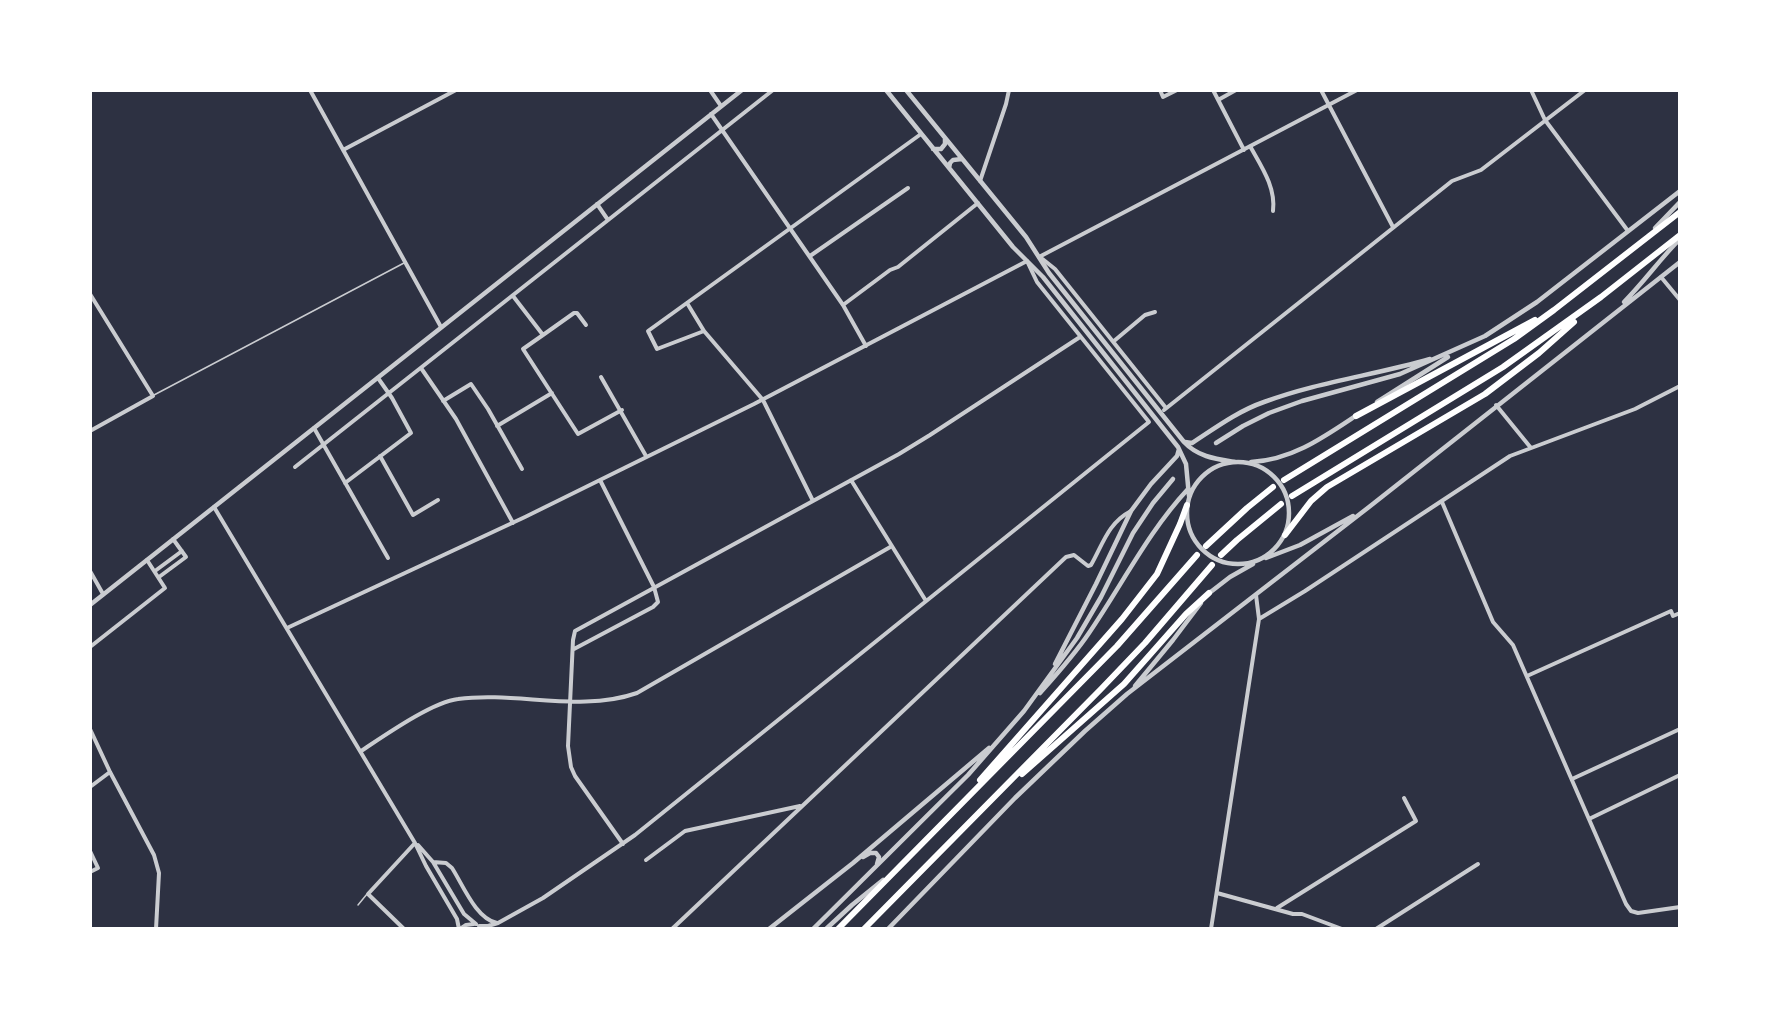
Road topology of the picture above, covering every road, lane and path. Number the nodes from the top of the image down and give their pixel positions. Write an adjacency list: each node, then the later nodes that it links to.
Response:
1 (310, 90): 27 (street)
2 (456, 90): 27 (street)
3 (710, 90): 19 (street)
4 (742, 90): 19 (street)
5 (772, 90): 22 (street)
6 (886, 90): 23 (street)
7 (906, 90): 24 (street)
8 (1009, 90): 31 (street)
9 (1160, 90): 10 (street)
10 (1177, 90)
11 (1214, 90): 17 (street)
12 (1236, 90): 17 (street)
13 (1321, 90): 18 (street)
14 (1357, 90): 18 (street)
15 (1531, 90): 21 (street)
16 (1585, 90): 21 (street)
17 (1218, 100): 28 (street)
18 (1329, 105): 25 (street); 40 (street)
19 (721, 106): 20 (street)
20 (711, 114): 22 (street); 36 (street)
21 (1545, 120): 40 (street); 42 (street)
22 (722, 129): 39 (street); 41 (street)
23 (921, 134): 26 (street); 41 (street)
24 (945, 139): 26 (street); 29 (street)
25 (1250, 146): 28 (street); 37 (street)
26 (933, 148): 30 (street)
27 (343, 150): 49 (street)
28 (1244, 150): 46 (street)
29 (962, 159): 30 (street); 31 (street)
30 (950, 169): 35 (street)
31 (980, 181): 46 (street)
32 (908, 188): 45 (street)
33 (1680, 191): 42 (street)
34 (1680, 202): 44 (street)
35 (978, 203): 47 (street); 56 (street)
36 (597, 204): 39 (street); 61 (street)
37 (1273, 211)
38 (1680, 212): 44 (main road)
39 (608, 220): 52 (street)
40 (1394, 227): 65 (street)
41 (791, 228): 45 (street); 55 (street)
42 (1628, 231): 66 (street)
43 (1680, 237): 53 (main road); 59 (street)
44 (1647, 238): 57 (main road)
45 (810, 256): 56 (street)
46 (1039, 257): 65 (street); 84 (street)
47 (1027, 261): 64 (street); 67 (street); 87 (street)
48 (1680, 262): 50 (street)
49 (405, 263): 61 (street); 75 (lane)
50 (1661, 277): 54 (street); 59 (street)
51 (90, 294): 75 (street)
52 (513, 296): 63 (street); 69 (street)
53 (1601, 297): 104 (main road); 114 (main road)
54 (1680, 300)
55 (687, 303): 62 (street); 62 (street)
56 (843, 305): 67 (street)
57 (1554, 310): 80 (main road); 99 (main road)
58 (1155, 312): 65 (street)
59 (1609, 316): 78 (street)
60 (586, 325): 63 (street)
61 (441, 327): 71 (street)
62 (704, 331): 76 (street)
63 (543, 335): 74 (street)
64 (1080, 337): 98 (street); 132 (street)
65 (1114, 341)
66 (1471, 344): 68 (street); 80 (street)
67 (866, 345): 76 (street)
68 (1447, 355): 84 (street); 85 (street)
69 (421, 368): 73 (street); 77 (street)
70 (601, 377): 79 (street)
71 (378, 378): 73 (street); 82 (street)
72 (1680, 386): 88 (street)
73 (389, 393): 86 (street); 89 (street)
74 (552, 393): 79 (street); 81 (street)
75 (153, 396): 83 (street)
76 (763, 400): 90 (street); 106 (street)
77 (443, 401): 81 (street); 113 (street)
78 (1496, 405): 88 (street); 111 (street)
79 (622, 410): 90 (street)
80 (1356, 416): 92 (street)
81 (497, 426): 94 (street)
82 (314, 428): 86 (street); 110 (street)
83 (90, 431)
84 (1184, 442): 91 (street)
85 (1216, 443)
86 (323, 444): 93 (street); 100 (street)
87 (1178, 447): 102 (street); 112 (street)
88 (1531, 448): 107 (street)
89 (380, 456): 100 (street); 105 (street)
90 (646, 456): 97 (street)
91 (1235, 462): 92 (street); 96 (street)
92 (1243, 462): 114 (street)
93 (295, 467)
94 (522, 469)
95 (1173, 478): 140 (street)
96 (1200, 478): 102 (street); 103 (street)
97 (600, 480): 113 (street); 128 (street)
98 (852, 480): 106 (street); 116 (street)
99 (1284, 480)
100 (345, 483): 121 (street)
101 (1273, 487): 117 (main road)
102 (1189, 489): 103 (street); 143 (street)
103 (1189, 496): 109 (street)
104 (1292, 496)
105 (438, 500)
106 (813, 501): 128 (street)
107 (1442, 502): 135 (street); 139 (street)
108 (1281, 504): 120 (main road)
109 (1187, 505): 123 (street); 154 (main road)
110 (214, 507): 115 (street); 136 (street)
111 (1369, 507): 123 (street); 131 (street)
112 (1131, 511): 140 (street); 153 (street)
113 (513, 523): 136 (street)
114 (1284, 535): 123 (street)
115 (174, 539): 118 (street); 122 (street)
116 (892, 546): 132 (street); 142 (street)
117 (1206, 546)
118 (182, 551): 126 (street); 127 (street)
119 (1197, 555): 154 (main road)
120 (1221, 555)
121 (388, 558)
122 (147, 560): 126 (street); 130 (street)
123 (1261, 560): 129 (street)
124 (1212, 565): 156 (main road)
125 (90, 571): 130 (street)
126 (155, 571): 127 (street)
127 (159, 577): 137 (street)
128 (654, 587): 138 (street); 138 (street)
129 (1209, 593): 141 (street); 156 (main road)
130 (103, 594): 133 (street)
131 (1256, 595): 135 (street); 141 (street)
132 (926, 601): 158 (street)
133 (90, 605)
134 (1680, 614): 139 (street)
135 (1259, 619): 167 (street)
136 (287, 628): 147 (street)
137 (90, 647)
138 (573, 649): 142 (street)
139 (1527, 676): 150 (street)
140 (1047, 678): 143 (street)
141 (1128, 694): 183 (street)
142 (571, 700): 147 (street); 158 (street)
143 (1024, 711): 146 (street)
144 (90, 729): 148 (street)
145 (1680, 729): 150 (street)
146 (1000, 739): 163 (street); 166 (street)
147 (361, 751): 157 (street)
148 (110, 772): 151 (street); 174 (street)
149 (1680, 775): 155 (street)
150 (1572, 778): 155 (street)
151 (90, 787)
152 (1404, 798): 171 (street)
153 (801, 806): 160 (street); 177 (street)
154 (949, 817): 161 (main road)
155 (1589, 819): 170 (street)
156 (962, 830): 182 (main road)
157 (415, 843): 162 (street); 168 (street); 176 (street)
158 (623, 844): 172 (street)
159 (90, 851): 165 (street)
160 (646, 860)
161 (906, 861): 180 (street); 181 (main road)
162 (433, 862): 172 (street); 173 (street)
163 (853, 863): 166 (street); 178 (street)
164 (1478, 864): 186 (street)
165 (90, 872)
166 (869, 874): 179 (street)
167 (1217, 893): 171 (street); 184 (street)
168 (368, 894): 169 (lane); 175 (street)
169 (358, 905)
170 (1680, 907)
171 (1277, 908): 185 (street)
172 (498, 923): 173 (street)
173 (479, 926): 176 (street)
174 (156, 929)
175 (404, 929)
176 (459, 929)
177 (672, 929)
178 (769, 929)
179 (813, 929)
180 (826, 929)
181 (838, 929)
182 (864, 929)
183 (888, 929)
184 (1211, 929)
185 (1342, 929)
186 (1376, 929)

